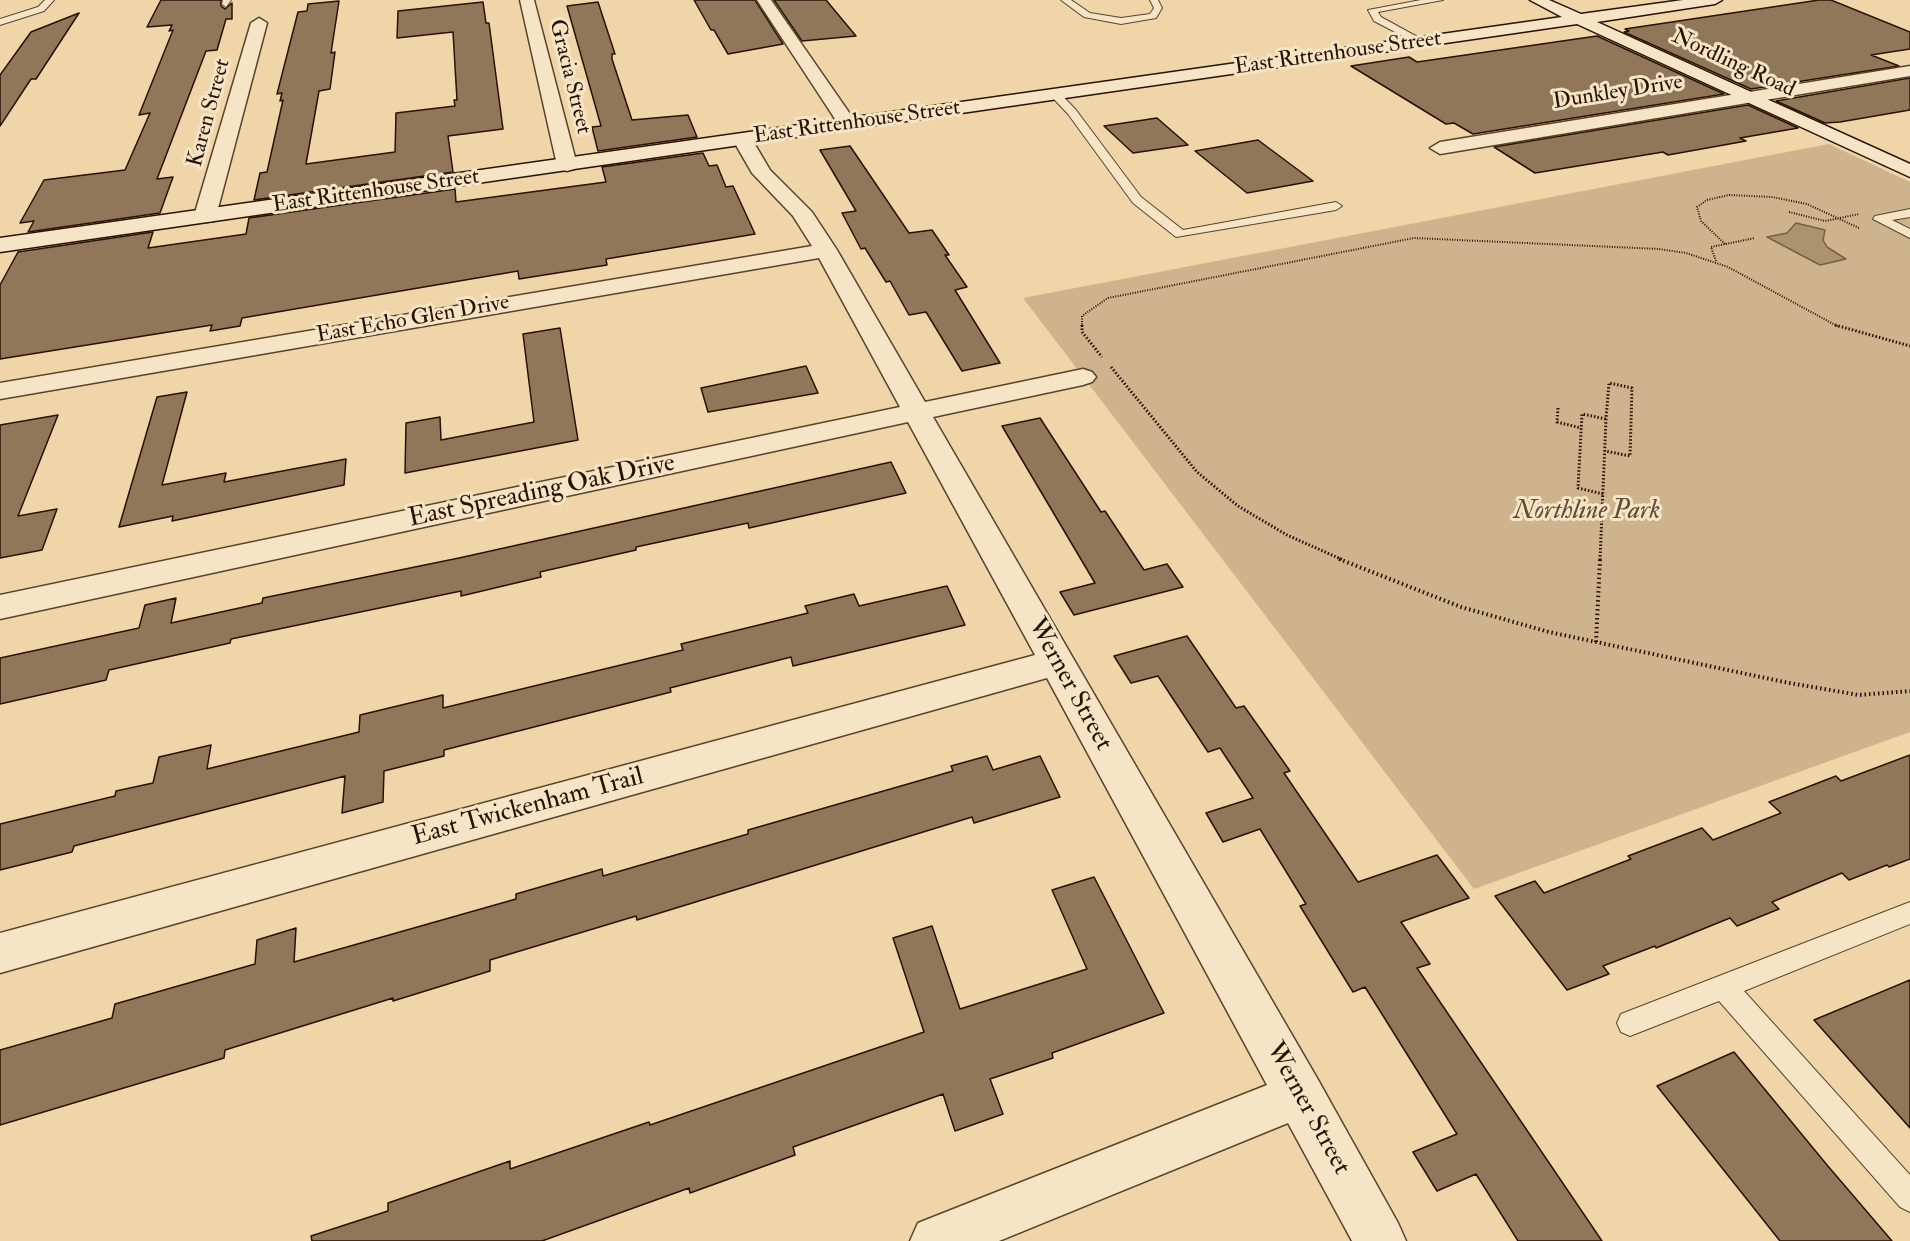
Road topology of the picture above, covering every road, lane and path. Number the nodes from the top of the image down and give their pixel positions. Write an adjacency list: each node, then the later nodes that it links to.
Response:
1 (50, 0): 10 (lane)
2 (527, 0): 19 (street, Gracia Street)
3 (764, 0): 16 (street)
4 (1065, 0): 5 (lane)
5 (1154, 0)
6 (1439, 0): 12 (lane)
7 (1537, 0): 9 (street, Nordling Road)
8 (1715, 0): 9 (street, East Rittenhouse Street)
9 (1580, 19): 12 (street, East Rittenhouse Street); 15 (street, Nordling Road)
10 (0, 22)
11 (259, 23): 24 (street, Karen Street)
12 (1420, 42): 14 (street, East Rittenhouse Street)
13 (1910, 70): 15 (street, Dunkley Drive)
14 (1055, 94): 16 (street, East Rittenhouse Street); 21 (lane)
15 (1752, 98): 18 (street, Dunkley Drive); 20 (street, Nordling Road)
16 (848, 124): 17 (street, East Rittenhouse Street)
17 (743, 140): 19 (street, East Rittenhouse Street); 29 (street, Werner Street)
18 (1440, 148)
19 (567, 165): 24 (street, East Rittenhouse Street)
20 (1910, 171)
21 (1336, 206)
22 (1790, 212): 27 (path)
23 (1910, 213): 25 (lane)
24 (205, 216): 28 (street, East Rittenhouse Street)
25 (1910, 234)
26 (1755, 237): 27 (path)
27 (1725, 244): 30 (path)
28 (0, 245)
29 (826, 250): 33 (street, East Echo Glen Drive); 35 (street, Werner Street)
30 (1716, 261): 31 (path); 41 (path)
31 (1910, 346)
32 (1083, 377): 35 (street, East Spreading Oak Drive)
33 (0, 391)
34 (1558, 408): 37 (path)
35 (916, 413): 40 (street, East Spreading Oak Drive); 42 (street, Werner Street)
36 (1606, 419): 37 (path); 38 (path); 38 (path)
37 (1581, 428): 39 (path)
38 (1605, 451): 39 (path)
39 (1603, 494): 41 (path)
40 (0, 607)
41 (1596, 642): 43 (path)
42 (1057, 662): 45 (street, East Twickenham Trail); 48 (street, Werner Street)
43 (1910, 691)
44 (1910, 913): 46 (lane)
45 (0, 953)
46 (1723, 987): 47 (lane); 49 (lane)
47 (1630, 1023)
48 (1300, 1095): 50 (street); 51 (street, Werner Street)
49 (1910, 1197)
50 (936, 1241)
51 (1380, 1241)

